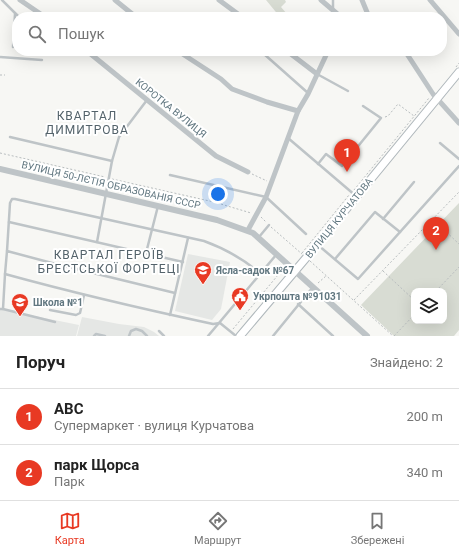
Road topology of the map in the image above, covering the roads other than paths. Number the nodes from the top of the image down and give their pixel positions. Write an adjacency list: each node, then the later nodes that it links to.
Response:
1 (2, 0): 10 (lane)
2 (20, 0): 11 (street)
3 (115, 0): 12 (street)
4 (218, 0): 13 (street)
5 (321, 0): 9 (street)
6 (333, 0): 9 (lane)
7 (362, 0): 14 (street)
8 (430, 0): 15 (street)
9 (334, 11)
10 (13, 12)
11 (38, 12)
12 (130, 12)
13 (235, 12)
14 (367, 12)
15 (440, 12)
16 (447, 20): 17 (street)
17 (459, 34)
18 (93, 56): 31 (street, КОРОТКА ВУЛИЦЯ)
19 (186, 56): 33 (street)
20 (266, 56): 29 (lane)
21 (294, 56): 27 (street)
22 (326, 56): 27 (street)
23 (408, 56): 30 (street)
24 (0, 57): 25 (lane)
25 (42, 60)
26 (459, 72): 30 (main road, ВУЛИЦЯ КУРЧАТОВА)
27 (317, 74): 28 (lane); 29 (street)
28 (348, 91)
29 (308, 94): 33 (street)
30 (435, 96): 34 (street); 47 (main road, ВУЛИЦЯ КУРЧАТОВА)
31 (147, 100): 39 (lane); 43 (street, КОРОТКА ВУЛИЦЯ)
32 (363, 106): 40 (lane)
33 (298, 111): 36 (street)
34 (459, 123)
35 (10, 137): 39 (lane)
36 (288, 138): 40 (lane); 48 (street)
37 (440, 143): 38 (lane)
38 (459, 159)
39 (112, 161): 46 (lane)
40 (318, 164): 47 (lane)
41 (459, 166): 56 (lane)
42 (0, 169): 46 (street, ВУЛИЦЯ 50-ЛЄТІЯ ОБРАЗОВАНІЯ СССР)
43 (248, 172)
44 (170, 175): 48 (lane)
45 (414, 182): 51 (lane)
46 (106, 194): 49 (street, ВУЛИЦЯ 50-ЛЄТІЯ ОБРАЗОВАНІЯ СССР); 50 (lane)
47 (354, 195): 61 (main road, ВУЛИЦЯ КУРЧАТОВА)
48 (266, 197): 55 (street); 57 (lane)
49 (158, 206): 54 (lane); 55 (street, ВУЛИЦЯ 50-ЛЄТІЯ ОБРАЗОВАНІЯ СССР)
50 (101, 219): 52 (lane); 54 (lane); 60 (lane)
51 (383, 219): 56 (lane); 65 (lane)
52 (9, 222): 60 (lane); 62 (lane)
53 (270, 225): 59 (lane)
54 (151, 230): 58 (lane); 63 (lane)
55 (248, 230): 59 (street, ВУЛИЦЯ 50-ЛЄТІЯ ОБРАЗОВАНІЯ СССР)
56 (400, 232): 65 (lane)
57 (306, 234)
58 (188, 238): 66 (lane); 68 (lane)
59 (258, 238): 64 (street, ВУЛИЦЯ 50-ЛЄТІЯ ОБРАЗОВАНІЯ СССР)
60 (97, 242): 63 (lane)
61 (317, 244): 65 (lane); 67 (main road, ВУЛИЦЯ КУРЧАТОВА)
62 (7, 251): 69 (lane); 71 (lane)
63 (146, 253): 66 (lane)
64 (277, 254): 67 (street, ВУЛИЦЯ 50-ЛЄТІЯ ОБРАЗОВАНІЯ СССР); 68 (lane)
65 (335, 259)
66 (183, 262): 71 (lane)
67 (295, 270): 70 (street, ВУЛИЦЯ 50-ЛЄТІЯ ОБРАЗОВАНІЯ СССР); 87 (main road, ВУЛИЦЯ КУРЧАТОВА)
68 (260, 273): 78 (lane)
69 (4, 274): 72 (lane); 74 (lane)
70 (313, 287): 73 (lane); 90 (street, ВУЛИЦЯ 50-ЛЄТІЯ ОБРАЗОВАНІЯ СССР)
71 (175, 293): 76 (lane)
72 (84, 295): 75 (lane); 76 (lane)
73 (298, 304): 88 (lane); 89 (lane)
74 (1, 309): 77 (lane)
75 (50, 310)
76 (170, 315): 78 (lane)
77 (55, 322)
78 (220, 323): 85 (lane); 86 (lane)
79 (159, 332): 84 (lane)
80 (94, 336): 81 (lane)
81 (105, 336)
82 (129, 336): 83 (lane)
83 (147, 336)
84 (164, 336)
85 (208, 336)
86 (236, 336)
87 (240, 336)
88 (273, 336)
89 (333, 336)
90 (367, 336)

